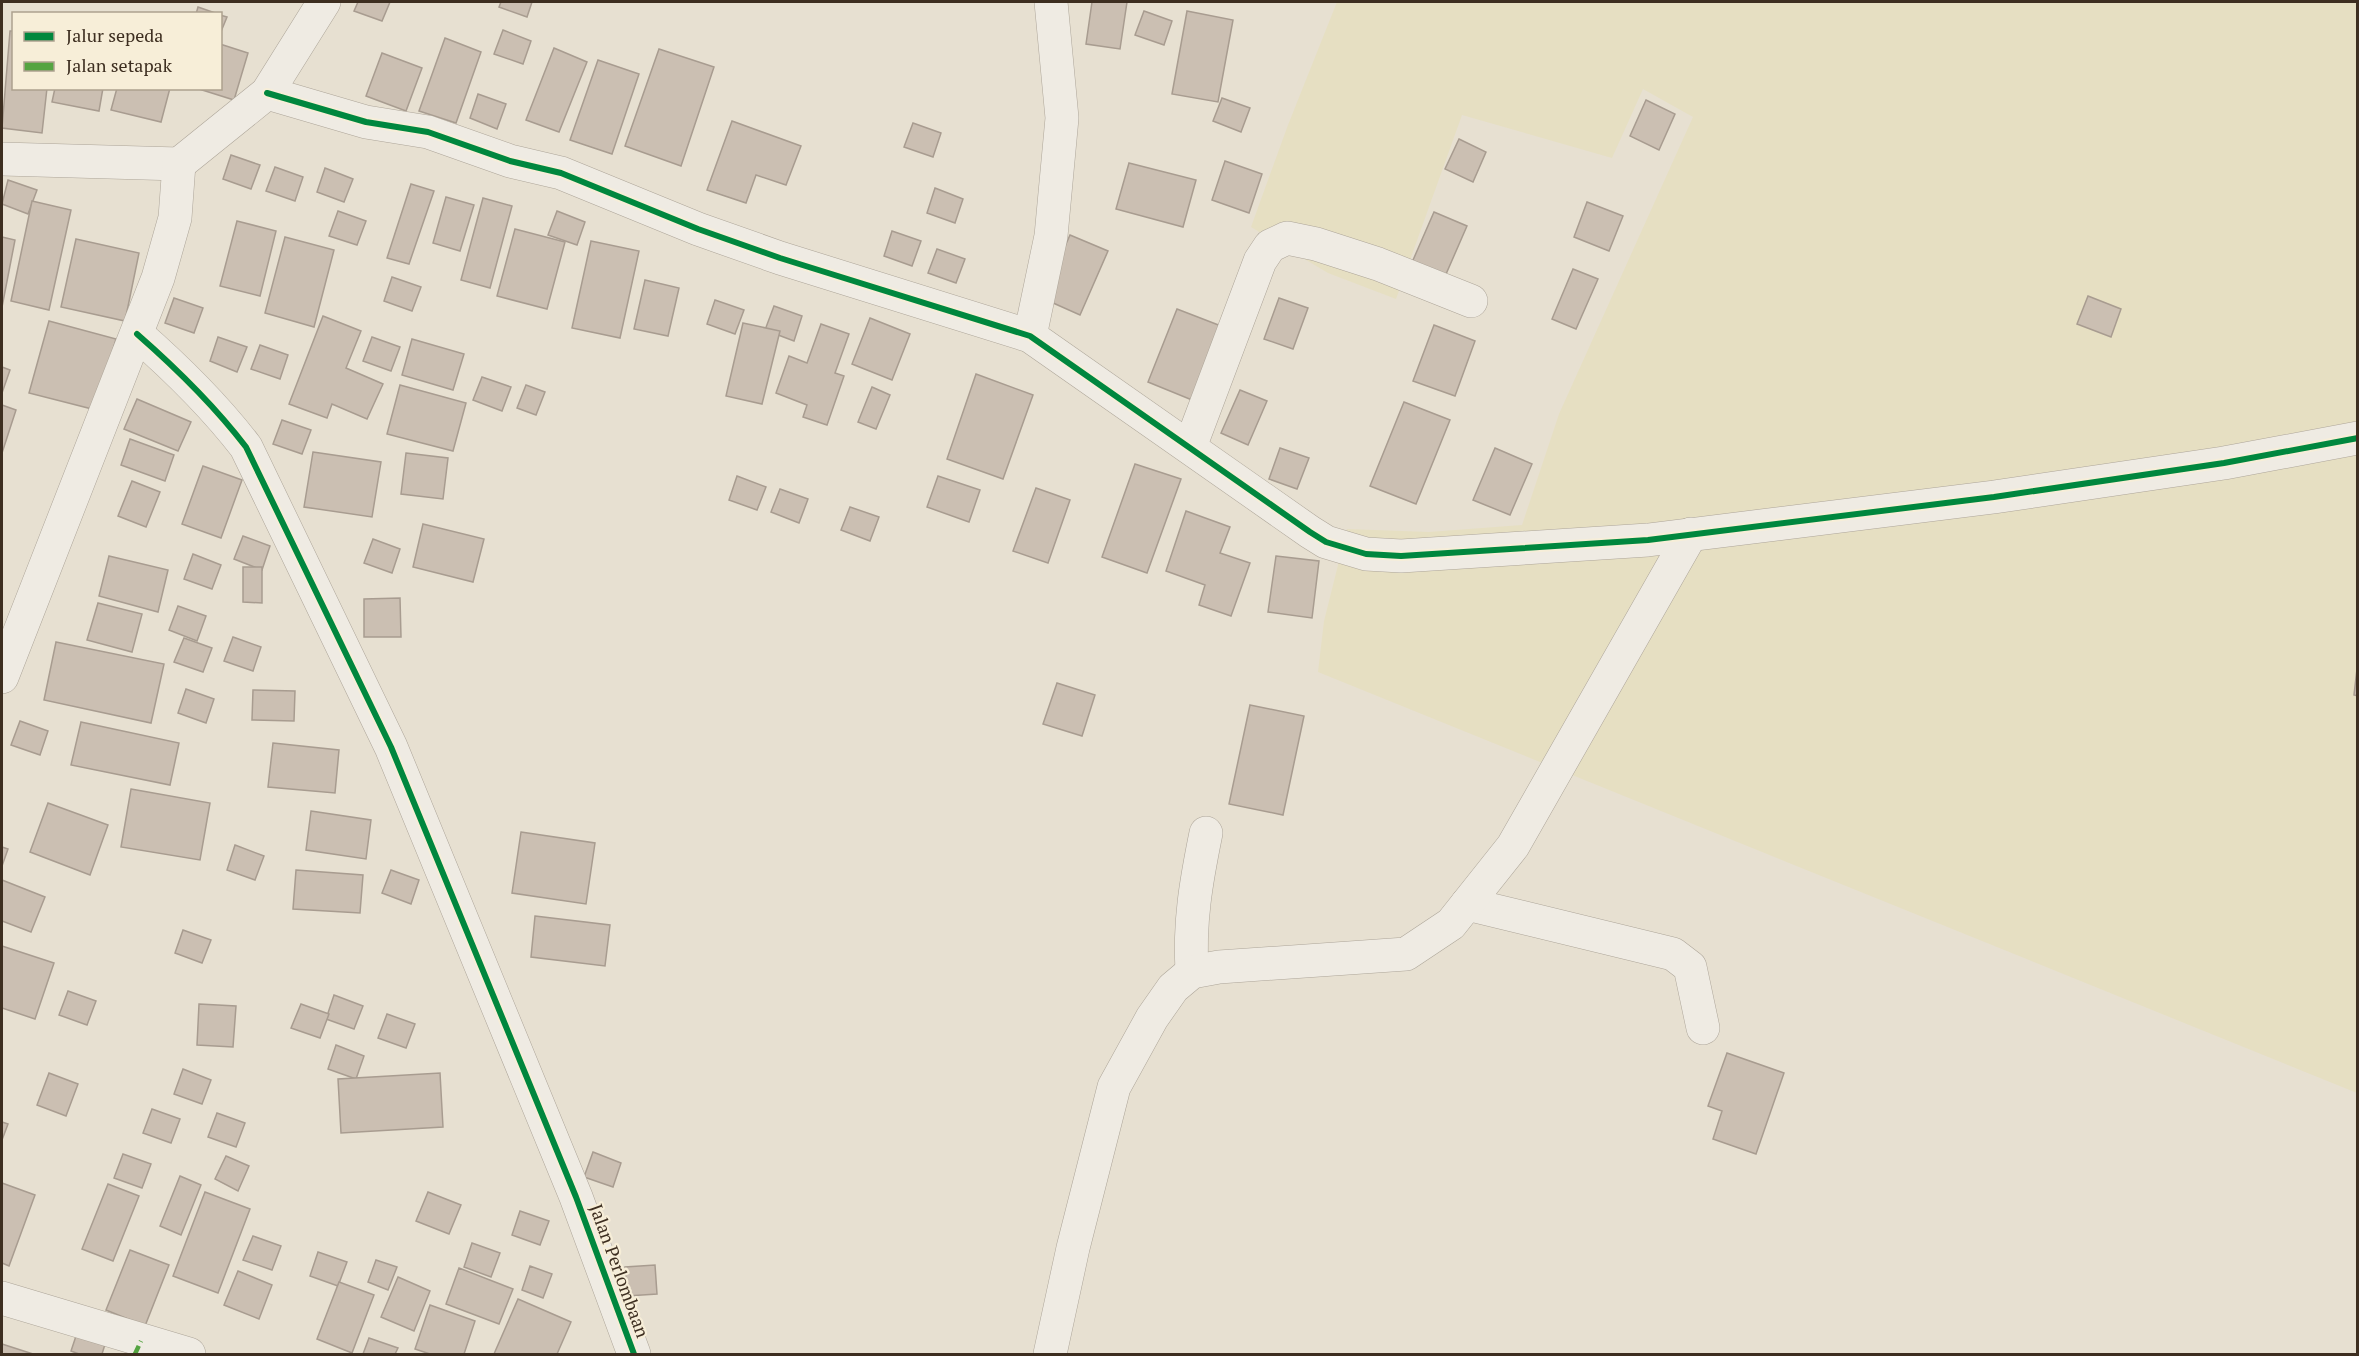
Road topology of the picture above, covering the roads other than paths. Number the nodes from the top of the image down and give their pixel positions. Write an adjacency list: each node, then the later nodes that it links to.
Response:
1 (324, 2): 3 (street)
2 (1051, 2): 8 (street)
3 (267, 93): 5 (street); 8 (street)
4 (2, 159): 5 (street)
5 (179, 164): 7 (street)
6 (1471, 301): 10 (street)
7 (137, 334): 12 (street); 20 (street, Jalan Perlombaan)
8 (1030, 336): 10 (street)
9 (2358, 438): 11 (street)
10 (1191, 447): 11 (street)
11 (1691, 534): 14 (street)
12 (2, 677)
13 (1206, 833): 15 (street)
14 (1467, 904): 15 (street); 16 (street)
15 (1192, 972): 21 (street)
16 (1703, 1028)
17 (2, 1298): 18 (street)
18 (138, 1348): 19 (street)
19 (189, 1354)
20 (634, 1354)
21 (1050, 1354)

